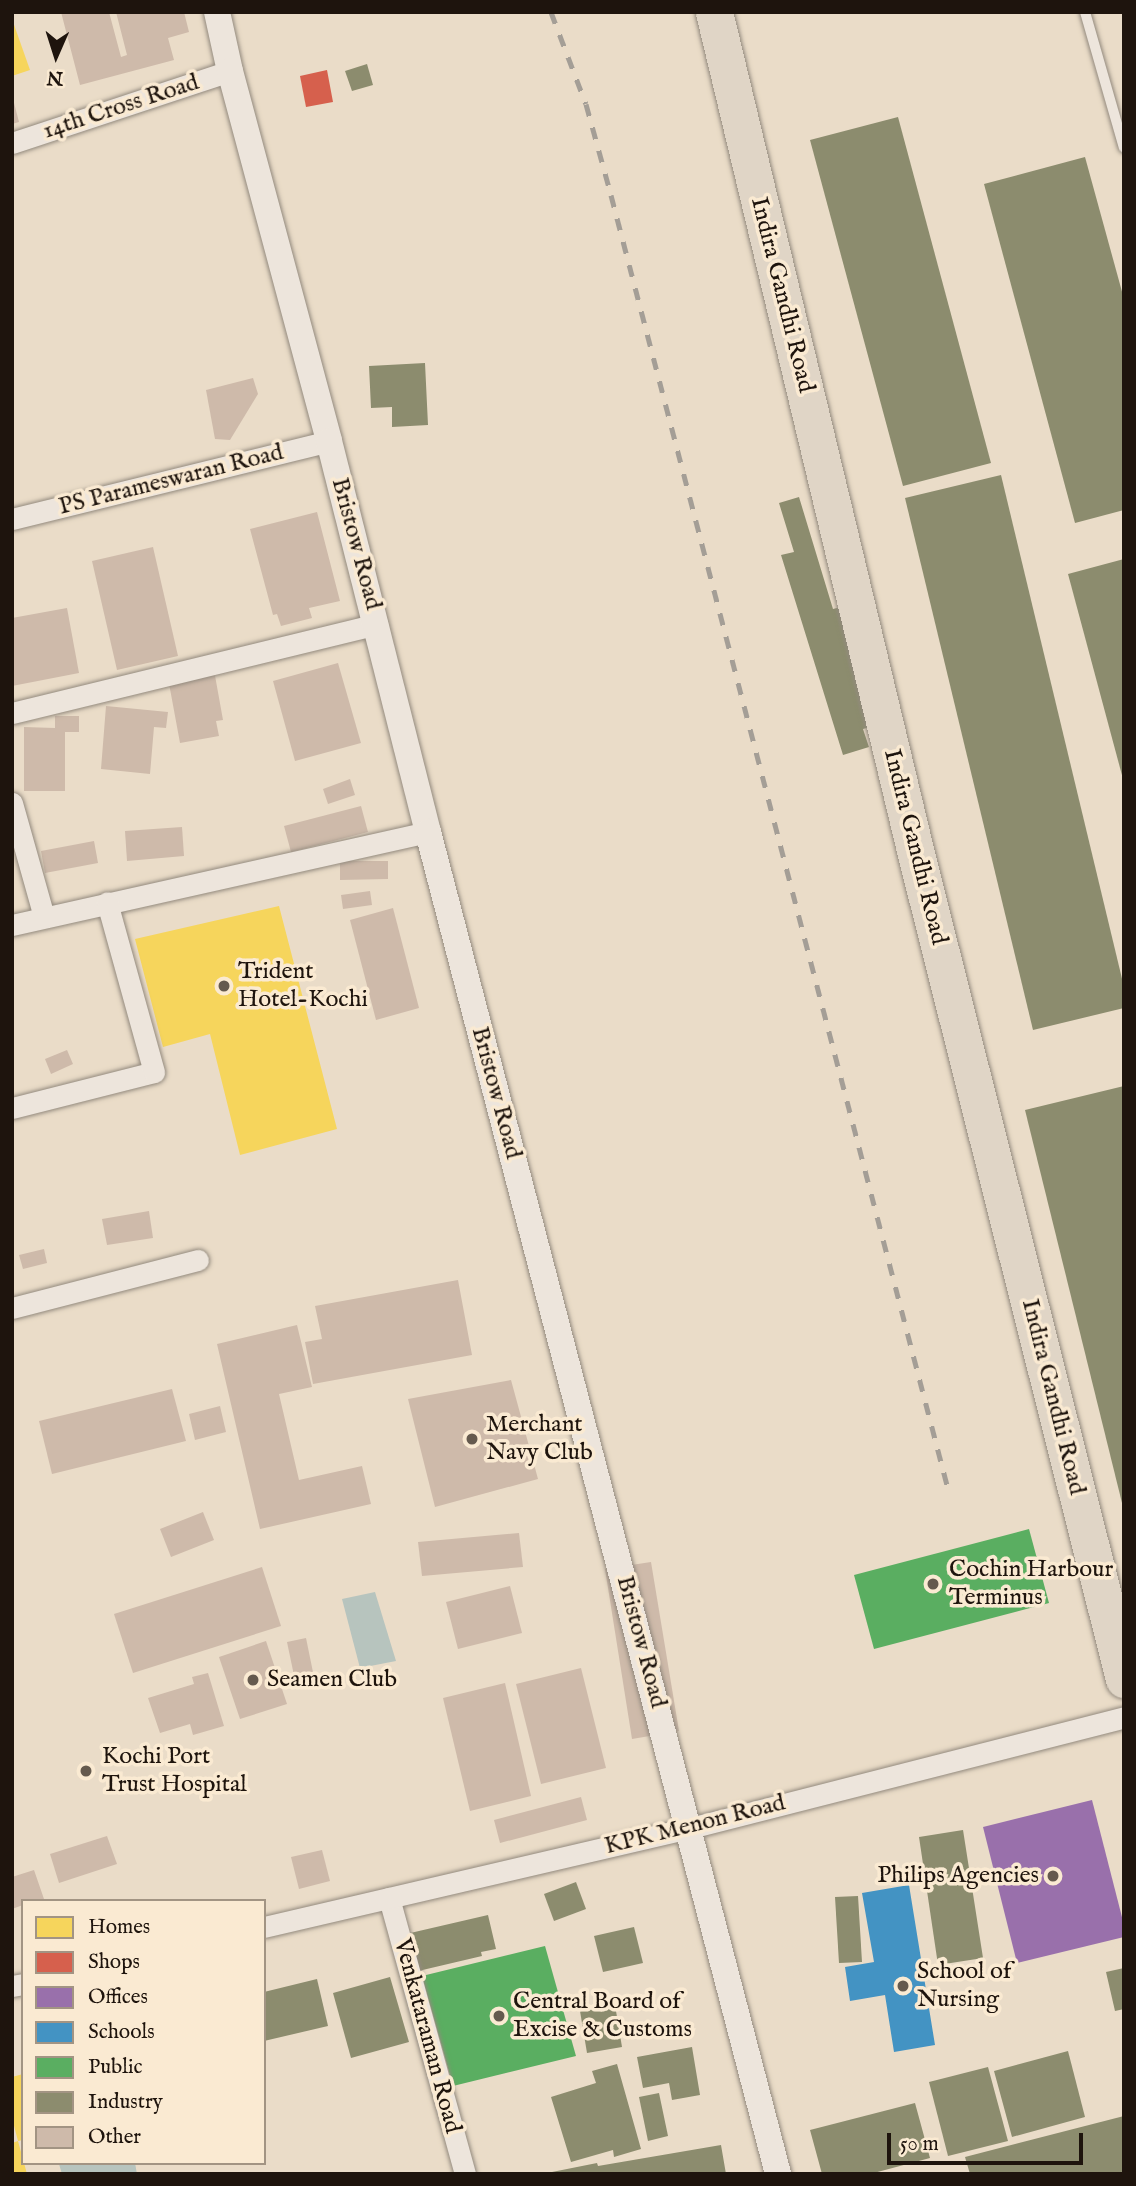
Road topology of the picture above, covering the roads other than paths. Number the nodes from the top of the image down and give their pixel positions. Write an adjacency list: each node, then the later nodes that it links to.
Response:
1 (217, 12): 4 (street, Bristow Road)
2 (714, 12): 19 (highway, Indira Gandhi Road)
3 (1085, 12): 6 (lane)
4 (230, 71): 5 (street, 14th Cross Road); 7 (street, Bristow Road)
5 (12, 142)
6 (1124, 148)
7 (329, 441): 8 (street, PS Parameswaran Road); 9 (street, Bristow Road)
8 (12, 519)
9 (377, 624): 10 (street); 12 (street, Bristow Road)
10 (12, 713)
11 (12, 803): 14 (street)
12 (428, 832): 13 (street); 21 (street, Bristow Road)
13 (107, 902): 14 (street); 16 (street)
14 (44, 917): 15 (street)
15 (12, 925)
16 (12, 1108)
17 (198, 1260): 18 (street)
18 (12, 1308)
19 (1124, 1679)
20 (1124, 1717): 21 (street, KPK Menon Road)
21 (690, 1828): 22 (street, KPK Menon Road); 25 (street, Bristow Road)
22 (389, 1898): 23 (street, KPK Menon Road); 24 (street, Venkataraman Road)
23 (266, 1927)
24 (464, 2174)
25 (778, 2174)

